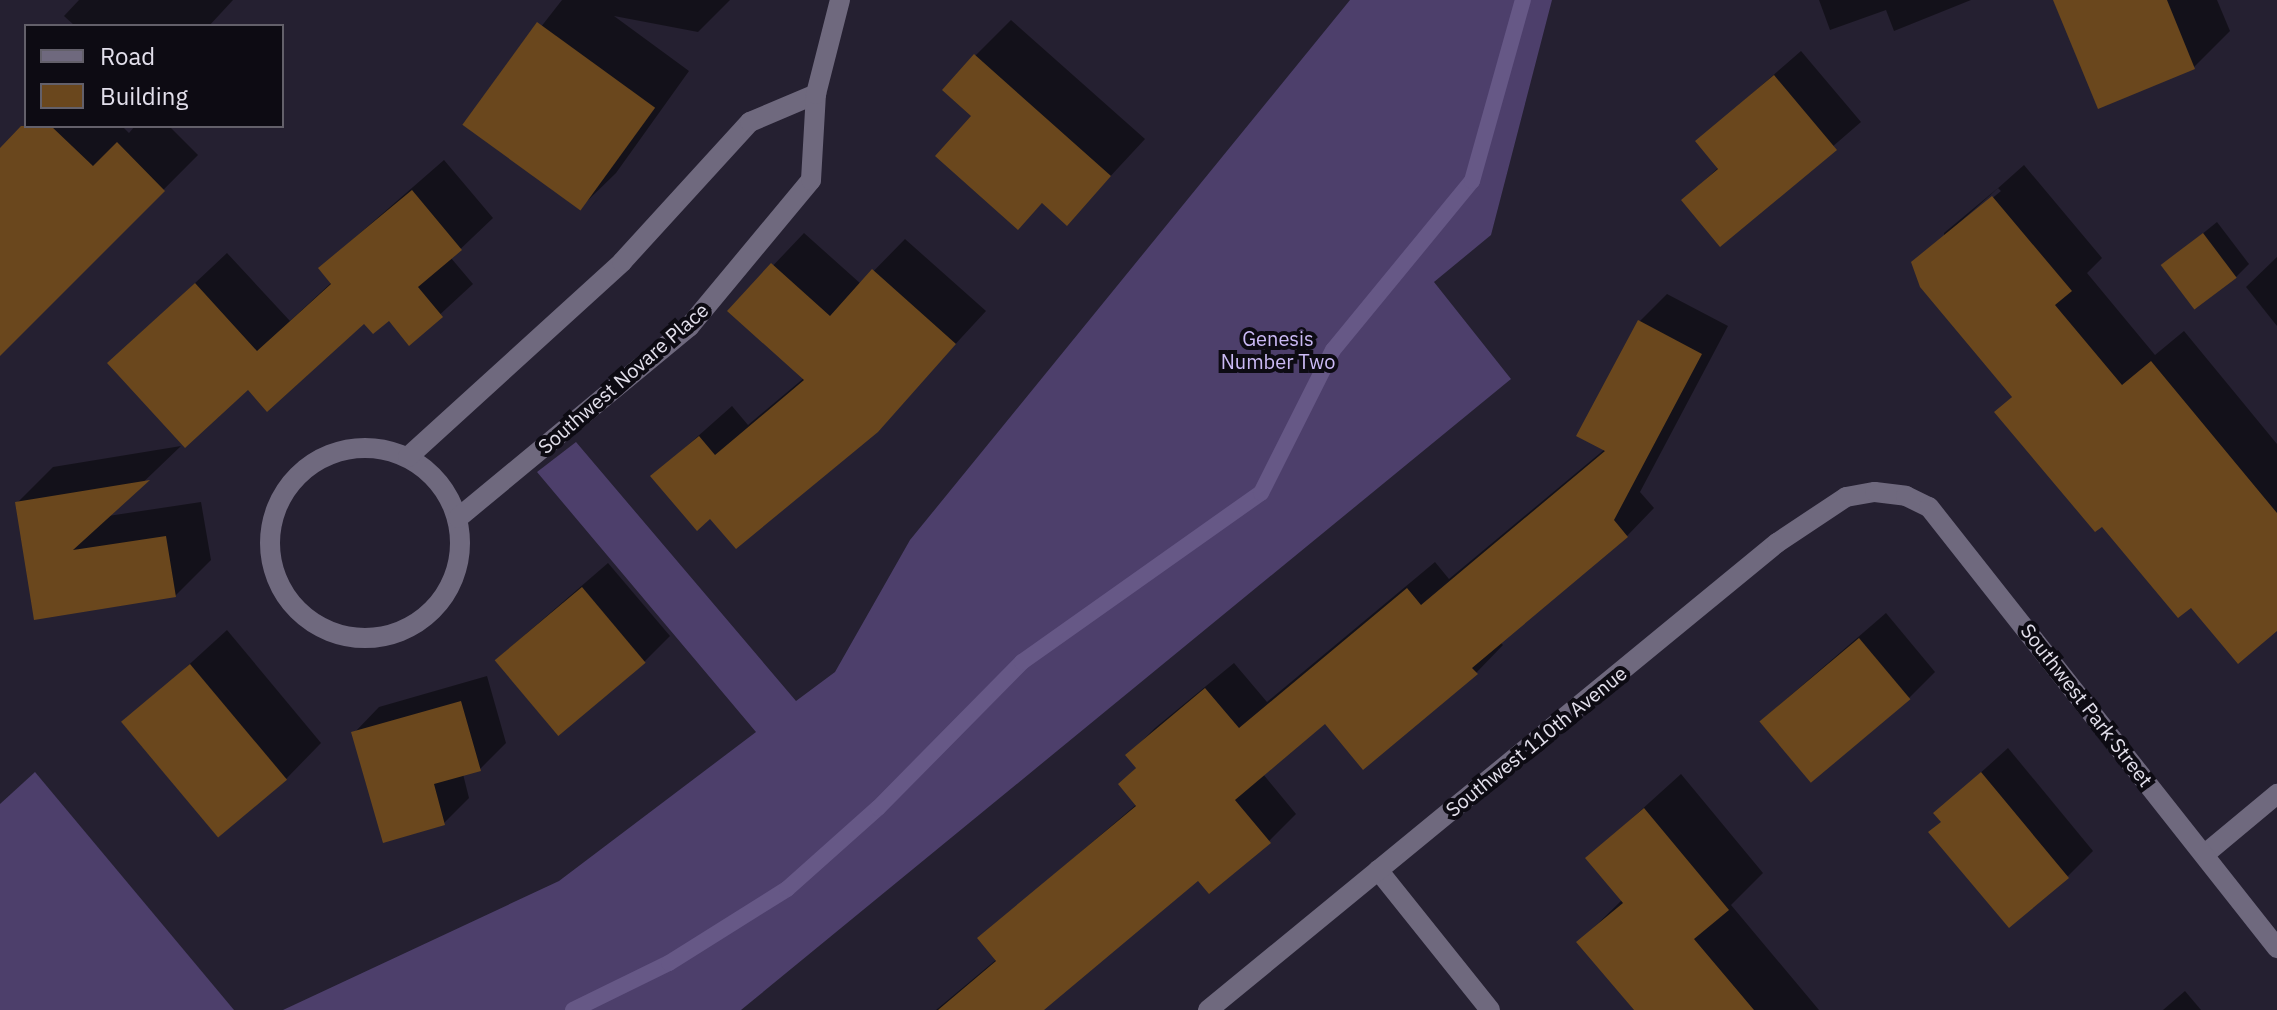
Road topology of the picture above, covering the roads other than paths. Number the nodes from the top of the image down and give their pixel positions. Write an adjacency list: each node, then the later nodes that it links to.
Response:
1 (840, 0): 2 (street, Southwest Novare Place)
2 (816, 94): 3 (street); 5 (street, Southwest Novare Place)
3 (408, 457): 5 (street); 5 (street)
4 (1875, 492): 7 (street, Southwest Park Street); 8 (street, Southwest 110th Avenue)
5 (458, 518)
6 (2277, 794): 7 (street)
7 (2205, 854): 9 (street, Southwest Park Street)
8 (1378, 870): 10 (street, Southwest 110th Avenue); 11 (street)
9 (2277, 948)
10 (1208, 1010)
11 (1490, 1010)

